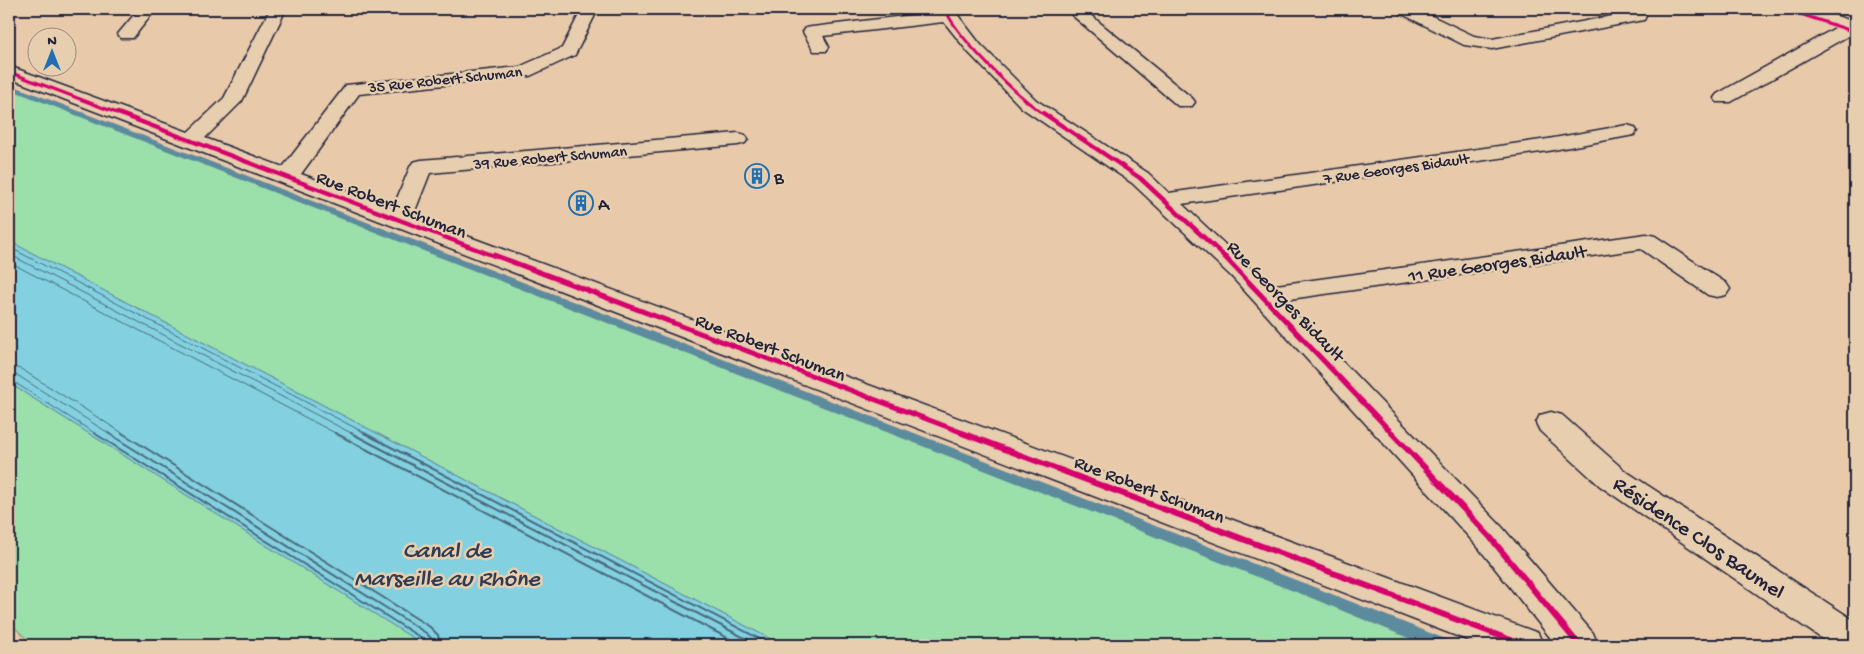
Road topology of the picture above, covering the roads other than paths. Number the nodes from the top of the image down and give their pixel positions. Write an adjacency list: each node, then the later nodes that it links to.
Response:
1 (148, 9): 10 (street)
2 (278, 9): 17 (street)
3 (590, 9): 18 (street, 35 Rue Robert Schuman)
4 (1073, 9): 14 (street)
5 (1404, 9): 8 (street)
6 (1799, 9): 9 (street)
7 (947, 12): 11 (street); 19 (street, Rue Georges Bidault)
8 (1638, 16)
9 (1853, 27): 13 (street)
10 (127, 34)
11 (820, 47)
12 (9, 72): 17 (street, Rue Robert Schuman)
13 (1724, 98)
14 (1185, 102)
15 (1627, 130): 19 (street, 7 Rue Georges Bidault)
16 (738, 139): 20 (street, 39 Rue Robert Schuman)
17 (189, 142): 18 (street, Rue Robert Schuman)
18 (286, 179): 20 (street, Rue Robert Schuman)
19 (1165, 200): 22 (street, Rue Georges Bidault)
20 (399, 221): 25 (street, Rue Robert Schuman)
21 (1716, 289): 22 (street, 11 Rue Georges Bidault)
22 (1264, 295): 26 (street, Rue Georges Bidault)
23 (1551, 423): 24 (street, Résidence Clos Baumel)
24 (1855, 641)
25 (1524, 645)
26 (1579, 645)

